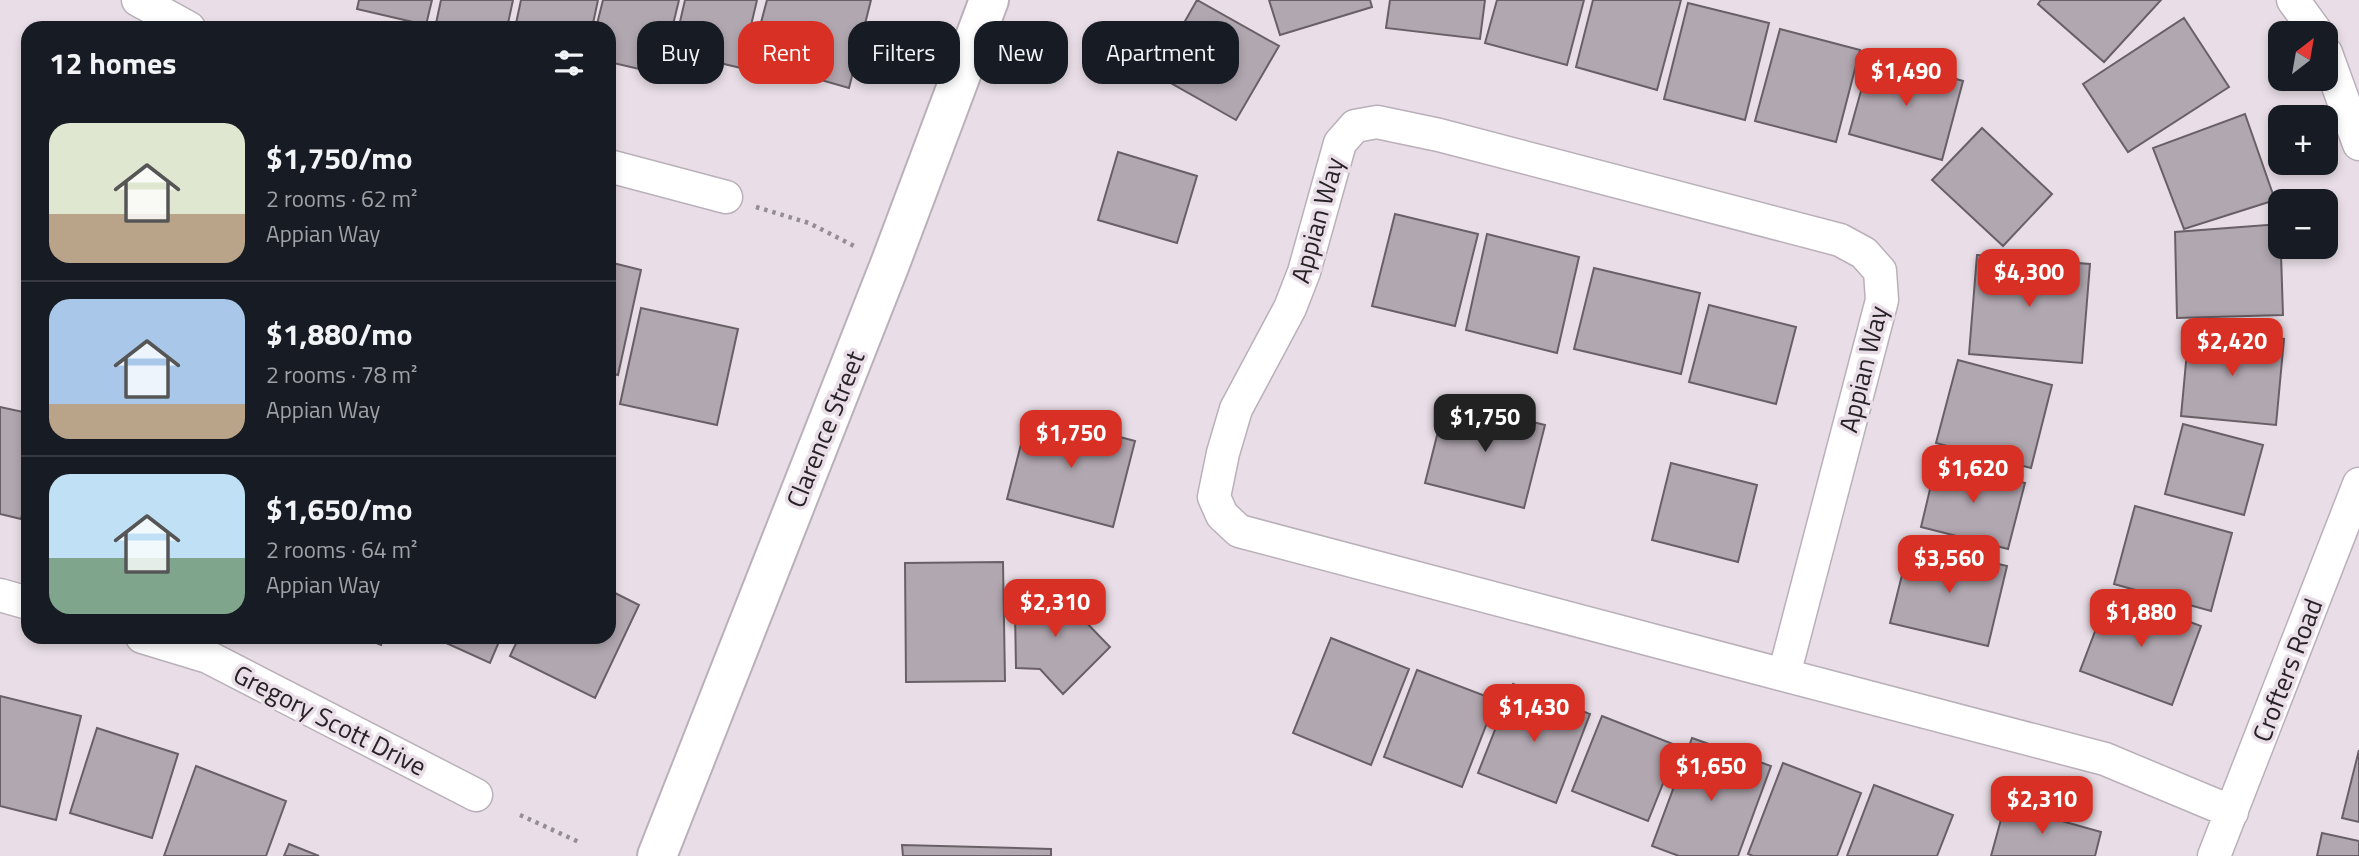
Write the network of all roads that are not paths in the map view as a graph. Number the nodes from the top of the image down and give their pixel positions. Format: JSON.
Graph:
{"nodes":[{"id":1,"x":138,"y":0,"type":"edge"},
{"id":2,"x":989,"y":0,"type":"edge"},
{"id":3,"x":2293,"y":0,"type":"edge"},
{"id":4,"x":176,"y":21,"type":"edge"},
{"id":5,"x":2308,"y":21,"type":"edge"},
{"id":6,"x":2338,"y":86,"type":"edge"},
{"id":7,"x":2359,"y":145,"type":"edge"},
{"id":8,"x":616,"y":168,"type":"edge"},
{"id":9,"x":726,"y":197,"type":"road end"},
{"id":10,"x":2359,"y":484,"type":"edge"},
{"id":11,"x":0,"y":595,"type":"edge"},
{"id":12,"x":21,"y":601,"type":"edge"},
{"id":13,"x":165,"y":644,"type":"edge"},
{"id":14,"x":1784,"y":675,"type":"junction"},
{"id":15,"x":476,"y":795,"type":"dead end"},
{"id":16,"x":2232,"y":812,"type":"junction"},
{"id":17,"x":657,"y":856,"type":"edge"},
{"id":18,"x":2214,"y":856,"type":"edge"}],
"edges":[{"from":1,"to":4,"type":"street"},
{"from":2,"to":17,"type":"street","name":"Clarence Street"},
{"from":3,"to":5,"type":"street"},
{"from":6,"to":7,"type":"street"},
{"from":8,"to":9,"type":"street"},
{"from":10,"to":16,"type":"street","name":"Crofters Road"},
{"from":11,"to":12,"type":"street"},
{"from":13,"to":15,"type":"street","name":"Gregory Scott Drive"},
{"from":14,"to":14,"type":"street","name":"Appian Way"},
{"from":14,"to":16,"type":"street","name":"Appian Way"},
{"from":16,"to":18,"type":"street","name":"Crofters Road"}]}
